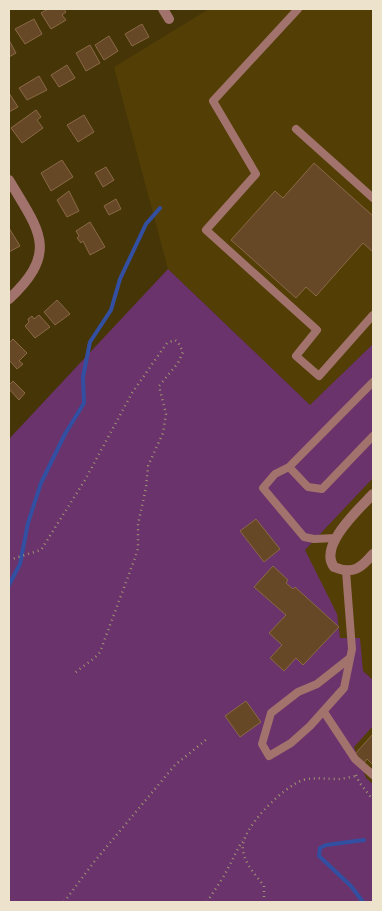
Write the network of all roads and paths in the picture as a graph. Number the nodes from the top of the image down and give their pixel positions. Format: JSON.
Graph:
{"nodes":[{"id":1,"x":163,"y":9,"type":"edge"},
{"id":2,"x":298,"y":9,"type":"edge"},
{"id":3,"x":169,"y":19,"type":"dead end"},
{"id":4,"x":296,"y":129,"type":"dead end"},
{"id":5,"x":9,"y":180,"type":"edge"},
{"id":6,"x":373,"y":198,"type":"edge"},
{"id":7,"x":9,"y":299,"type":"edge"},
{"id":8,"x":373,"y":315,"type":"edge"},
{"id":9,"x":373,"y":382,"type":"edge"},
{"id":10,"x":373,"y":436,"type":"edge"},
{"id":11,"x":289,"y":467,"type":"junction"},
{"id":12,"x":373,"y":494,"type":"edge"},
{"id":13,"x":335,"y":538,"type":"junction"},
{"id":14,"x":373,"y":554,"type":"edge"},
{"id":15,"x":9,"y":560,"type":"edge"},
{"id":16,"x":346,"y":571,"type":"junction"},
{"id":17,"x":350,"y":658,"type":"junction"},
{"id":18,"x":74,"y":674,"type":"dead end"},
{"id":19,"x":324,"y":712,"type":"junction"},
{"id":20,"x":207,"y":738,"type":"dead end"},
{"id":21,"x":355,"y":759,"type":"junction"},
{"id":22,"x":373,"y":775,"type":"edge"},
{"id":23,"x":356,"y":776,"type":"junction"},
{"id":24,"x":373,"y":800,"type":"edge"},
{"id":25,"x":243,"y":840,"type":"junction"},
{"id":26,"x":64,"y":902,"type":"edge"},
{"id":27,"x":207,"y":902,"type":"edge"},
{"id":28,"x":264,"y":902,"type":"edge"}],
"edges":[{"from":1,"to":3,"type":"street"},
{"from":2,"to":8,"type":"lane"},
{"from":4,"to":6,"type":"lane"},
{"from":5,"to":7,"type":"street"},
{"from":9,"to":11,"type":"lane"},
{"from":10,"to":11,"type":"lane"},
{"from":11,"to":13,"type":"lane"},
{"from":12,"to":13,"type":"street"},
{"from":13,"to":16,"type":"street"},
{"from":14,"to":16,"type":"street"},
{"from":15,"to":18,"type":"path"},
{"from":16,"to":17,"type":"lane"},
{"from":17,"to":19,"type":"lane"},
{"from":17,"to":19,"type":"lane"},
{"from":19,"to":21,"type":"lane"},
{"from":20,"to":26,"type":"path"},
{"from":21,"to":22,"type":"lane"},
{"from":21,"to":23,"type":"path"},
{"from":23,"to":24,"type":"path"},
{"from":23,"to":25,"type":"path"},
{"from":25,"to":27,"type":"path"},
{"from":25,"to":28,"type":"path"}]}
